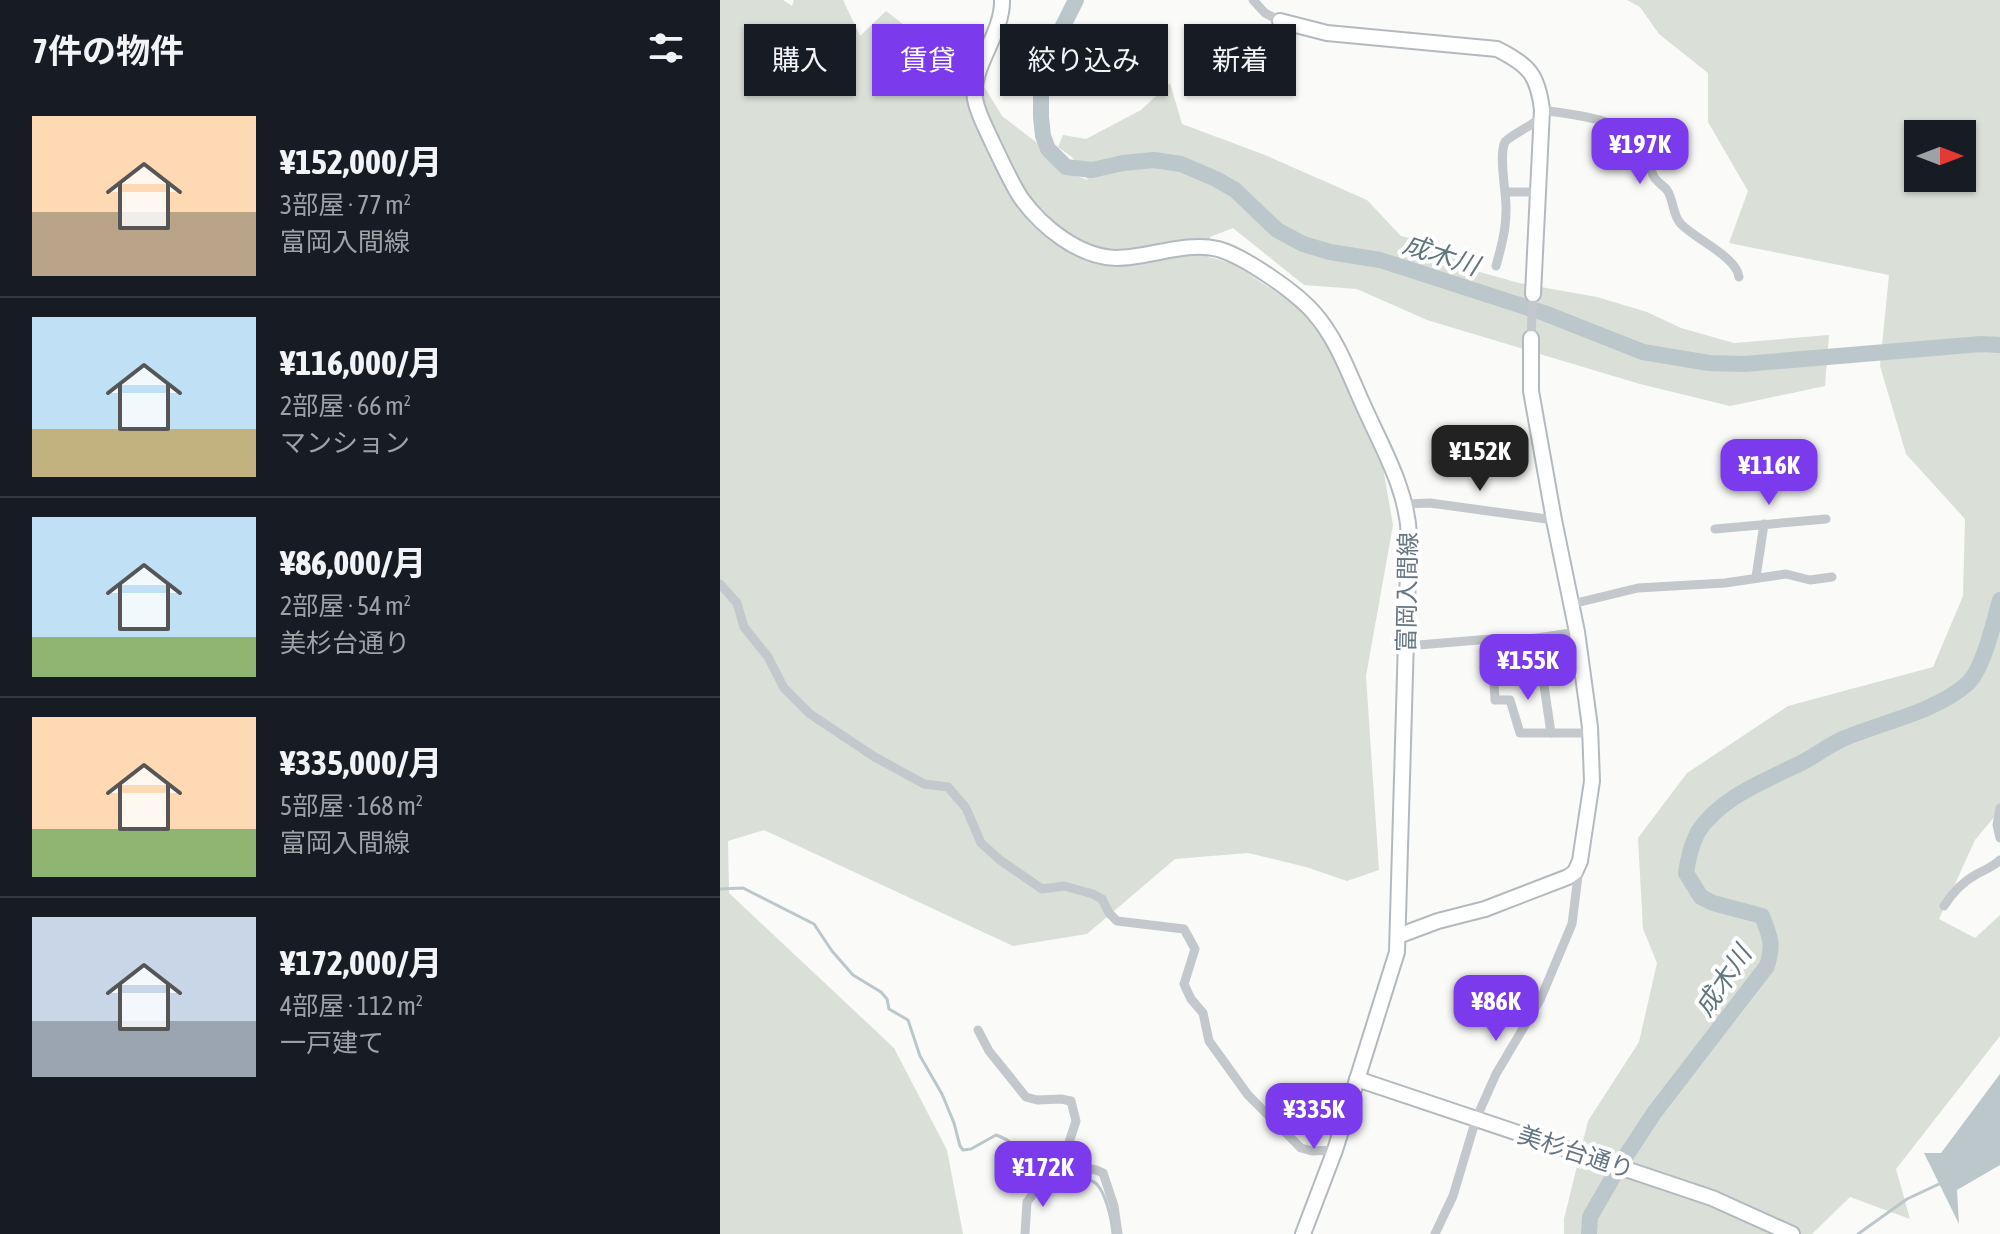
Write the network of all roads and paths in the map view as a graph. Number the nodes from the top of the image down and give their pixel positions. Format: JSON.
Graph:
{"nodes":[{"id":1,"x":1002,"y":0,"type":"edge"},
{"id":2,"x":1253,"y":0,"type":"edge"},
{"id":3,"x":1280,"y":21,"type":"joint"},
{"id":4,"x":1541,"y":114,"type":"junction"},
{"id":5,"x":1506,"y":192,"type":"junction"},
{"id":6,"x":1537,"y":192,"type":"junction"},
{"id":7,"x":1496,"y":266,"type":"dead end"},
{"id":8,"x":1739,"y":277,"type":"dead end"},
{"id":9,"x":1533,"y":294,"type":"joint"},
{"id":10,"x":1531,"y":338,"type":"joint"},
{"id":11,"x":1405,"y":504,"type":"junction"},
{"id":12,"x":1826,"y":519,"type":"dead end"},
{"id":13,"x":1554,"y":520,"type":"junction"},
{"id":14,"x":1764,"y":524,"type":"junction"},
{"id":15,"x":1715,"y":529,"type":"dead end"},
{"id":16,"x":1756,"y":577,"type":"junction"},
{"id":17,"x":1832,"y":577,"type":"dead end"},
{"id":18,"x":720,"y":584,"type":"edge"},
{"id":19,"x":1572,"y":604,"type":"junction"},
{"id":20,"x":1577,"y":632,"type":"junction"},
{"id":21,"x":1537,"y":638,"type":"junction"},
{"id":22,"x":1491,"y":639,"type":"junction"},
{"id":23,"x":1406,"y":646,"type":"junction"},
{"id":24,"x":1551,"y":733,"type":"junction"},
{"id":25,"x":1591,"y":733,"type":"junction"},
{"id":26,"x":2000,"y":808,"type":"edge"},
{"id":27,"x":2000,"y":838,"type":"edge"},
{"id":28,"x":2000,"y":860,"type":"edge"},
{"id":29,"x":1580,"y":861,"type":"junction"},
{"id":30,"x":1944,"y":906,"type":"dead end"},
{"id":31,"x":1398,"y":936,"type":"junction"},
{"id":32,"x":978,"y":1030,"type":"dead end"},
{"id":33,"x":1357,"y":1079,"type":"junction"},
{"id":34,"x":1476,"y":1119,"type":"junction"},
{"id":35,"x":1335,"y":1150,"type":"junction"},
{"id":36,"x":1062,"y":1164,"type":"junction"},
{"id":37,"x":1025,"y":1234,"type":"edge"},
{"id":38,"x":1118,"y":1234,"type":"edge"},
{"id":39,"x":1303,"y":1234,"type":"edge"},
{"id":40,"x":1435,"y":1234,"type":"edge"},
{"id":41,"x":1792,"y":1234,"type":"edge"}],
"edges":[{"from":1,"to":11,"type":"street","name":"富岡入間線"},
{"from":2,"to":3,"type":"street"},
{"from":3,"to":4,"type":"street"},
{"from":4,"to":5,"type":"street"},
{"from":4,"to":6,"type":"street"},
{"from":4,"to":8,"type":"street"},
{"from":5,"to":6,"type":"street"},
{"from":5,"to":7,"type":"street"},
{"from":6,"to":9,"type":"street"},
{"from":9,"to":10,"type":"street"},
{"from":10,"to":13,"type":"street"},
{"from":11,"to":13,"type":"street"},
{"from":11,"to":23,"type":"street","name":"富岡入間線"},
{"from":12,"to":14,"type":"street"},
{"from":13,"to":19,"type":"street"},
{"from":14,"to":15,"type":"street"},
{"from":14,"to":16,"type":"street"},
{"from":16,"to":17,"type":"street"},
{"from":16,"to":19,"type":"street"},
{"from":18,"to":35,"type":"street"},
{"from":19,"to":20,"type":"street"},
{"from":20,"to":21,"type":"street"},
{"from":20,"to":25,"type":"street"},
{"from":21,"to":22,"type":"street"},
{"from":21,"to":24,"type":"street"},
{"from":22,"to":23,"type":"street"},
{"from":22,"to":24,"type":"street"},
{"from":23,"to":31,"type":"street","name":"富岡入間線"},
{"from":24,"to":25,"type":"street"},
{"from":25,"to":29,"type":"street"},
{"from":26,"to":27,"type":"street"},
{"from":28,"to":30,"type":"street"},
{"from":29,"to":31,"type":"street"},
{"from":29,"to":34,"type":"street"},
{"from":31,"to":33,"type":"street","name":"富岡入間線"},
{"from":32,"to":36,"type":"street"},
{"from":33,"to":34,"type":"street","name":"美杉台通り"},
{"from":33,"to":35,"type":"street","name":"富岡入間線"},
{"from":34,"to":40,"type":"street"},
{"from":34,"to":41,"type":"street","name":"美杉台通り"},
{"from":35,"to":39,"type":"street","name":"富岡入間線"},
{"from":36,"to":37,"type":"street"},
{"from":36,"to":38,"type":"street"}]}
